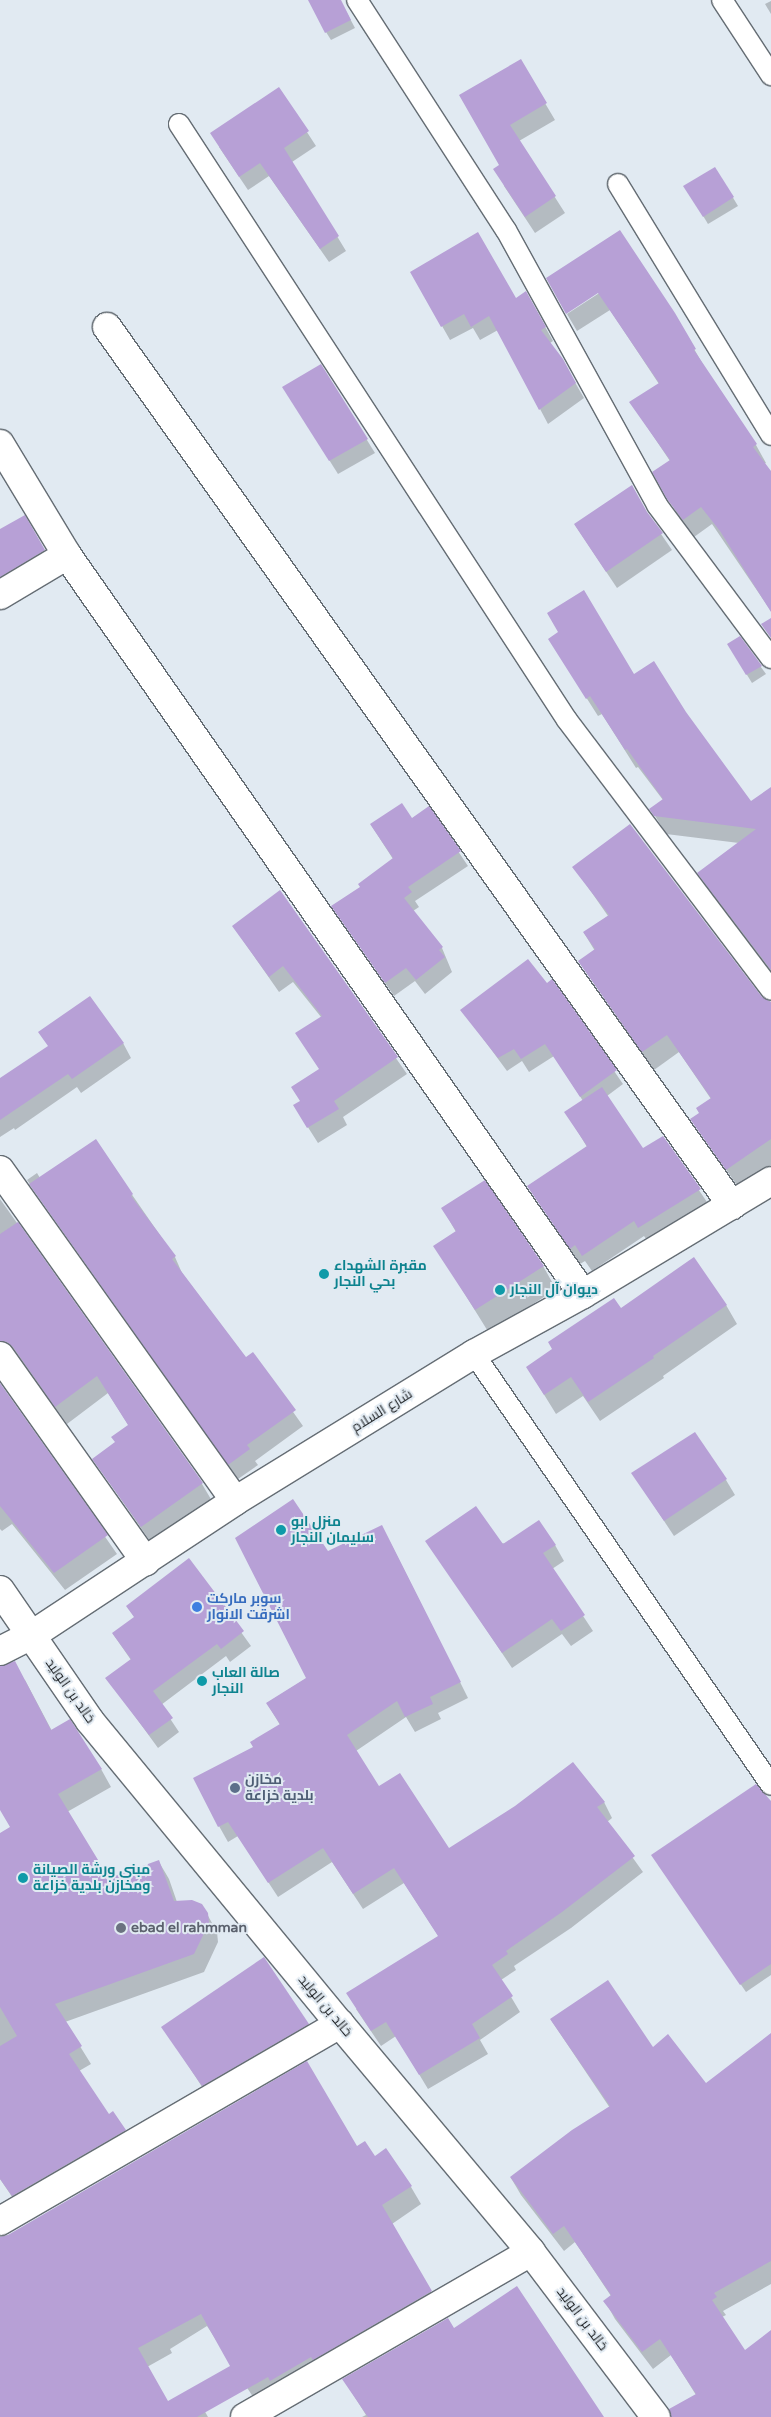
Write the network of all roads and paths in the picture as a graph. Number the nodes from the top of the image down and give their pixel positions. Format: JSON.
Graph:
{"nodes":[{"id":1,"x":356,"y":0,"type":"edge"},
{"id":2,"x":722,"y":0,"type":"edge"},
{"id":3,"x":771,"y":74,"type":"edge"},
{"id":4,"x":179,"y":124,"type":"dead end"},
{"id":5,"x":618,"y":184,"type":"dead end"},
{"id":6,"x":107,"y":327,"type":"dead end"},
{"id":7,"x":771,"y":435,"type":"edge"},
{"id":8,"x":0,"y":444,"type":"edge"},
{"id":9,"x":67,"y":555,"type":"junction"},
{"id":10,"x":0,"y":595,"type":"edge"},
{"id":11,"x":771,"y":658,"type":"edge"},
{"id":12,"x":771,"y":990,"type":"edge"},
{"id":13,"x":0,"y":1170,"type":"edge"},
{"id":14,"x":771,"y":1181,"type":"edge"},
{"id":15,"x":732,"y":1205,"type":"junction"},
{"id":16,"x":583,"y":1294,"type":"junction"},
{"id":17,"x":474,"y":1354,"type":"junction"},
{"id":18,"x":0,"y":1356,"type":"edge"},
{"id":19,"x":235,"y":1501,"type":"junction"},
{"id":20,"x":146,"y":1562,"type":"junction"},
{"id":21,"x":0,"y":1590,"type":"edge"},
{"id":22,"x":32,"y":1635,"type":"junction"},
{"id":23,"x":0,"y":1652,"type":"edge"},
{"id":24,"x":771,"y":1785,"type":"edge"},
{"id":25,"x":340,"y":2024,"type":"junction"},
{"id":26,"x":0,"y":2221,"type":"edge"},
{"id":27,"x":531,"y":2252,"type":"junction"},
{"id":28,"x":245,"y":2417,"type":"edge"},
{"id":29,"x":656,"y":2417,"type":"edge"}],
"edges":[{"from":1,"to":11,"type":"lane"},
{"from":2,"to":3,"type":"lane"},
{"from":4,"to":12,"type":"lane"},
{"from":5,"to":7,"type":"lane"},
{"from":6,"to":15,"type":"street"},
{"from":8,"to":9,"type":"street"},
{"from":9,"to":10,"type":"street"},
{"from":9,"to":16,"type":"street"},
{"from":13,"to":19,"type":"street"},
{"from":14,"to":15,"type":"street","name":"شارع السلام"},
{"from":15,"to":16,"type":"street","name":"شارع السلام"},
{"from":16,"to":17,"type":"street","name":"شارع السلام"},
{"from":17,"to":19,"type":"street","name":"شارع السلام"},
{"from":17,"to":24,"type":"lane"},
{"from":18,"to":20,"type":"street"},
{"from":19,"to":20,"type":"street","name":"شارع السلام"},
{"from":20,"to":22,"type":"street","name":"شارع السلام"},
{"from":21,"to":22,"type":"street","name":"خالد بن الوليد"},
{"from":22,"to":23,"type":"street","name":"شارع السلام"},
{"from":22,"to":25,"type":"street","name":"خالد بن الوليد"},
{"from":25,"to":26,"type":"street"},
{"from":25,"to":27,"type":"street","name":"خالد بن الوليد"},
{"from":27,"to":28,"type":"street"},
{"from":27,"to":29,"type":"street","name":"خالد بن الوليد"}]}
